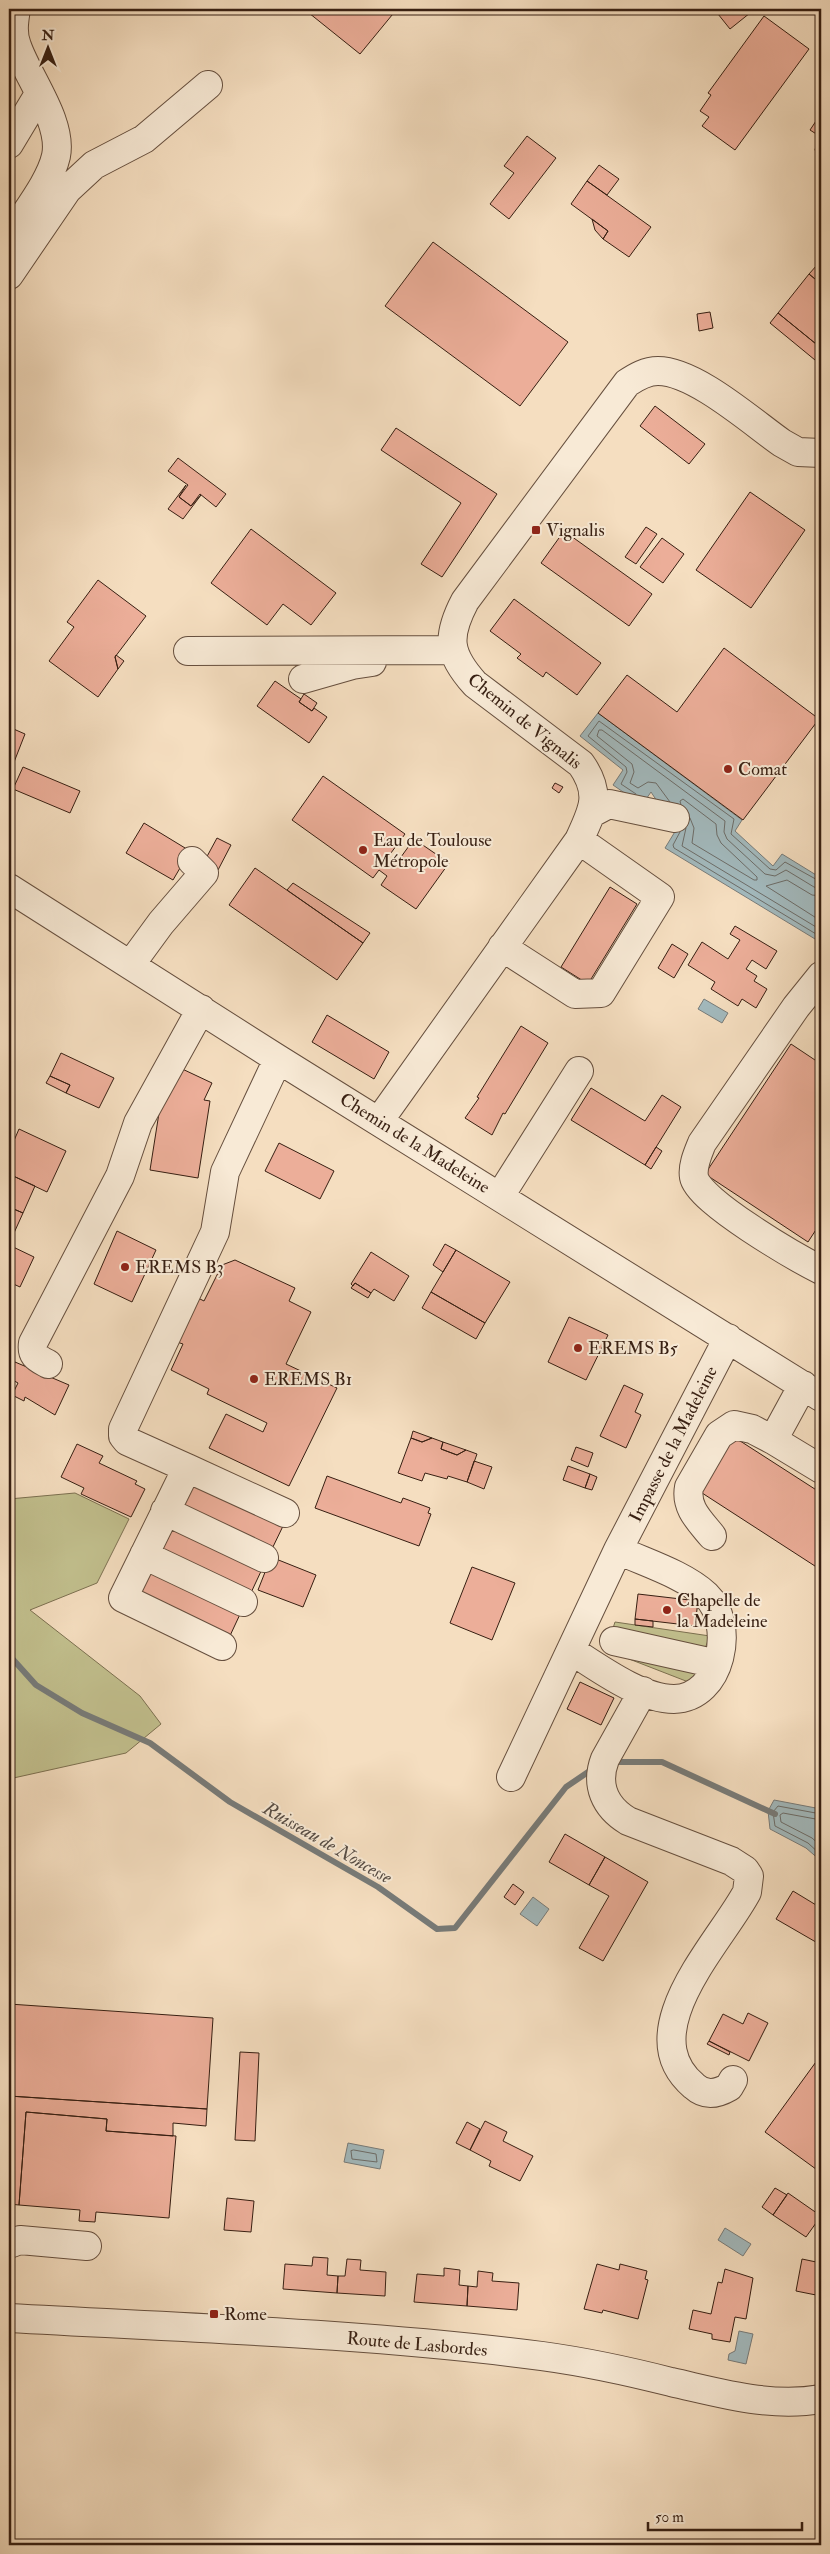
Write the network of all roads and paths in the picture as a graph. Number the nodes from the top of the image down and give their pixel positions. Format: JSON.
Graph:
{"nodes":[{"id":1,"x":16,"y":9,"type":"edge"},
{"id":2,"x":208,"y":85,"type":"dead end"},
{"id":3,"x":39,"y":94,"type":"junction"},
{"id":4,"x":9,"y":144,"type":"edge"},
{"id":5,"x":9,"y":239,"type":"edge"},
{"id":6,"x":9,"y":275,"type":"edge"},
{"id":7,"x":821,"y":453,"type":"edge"},
{"id":8,"x":452,"y":650,"type":"junction"},
{"id":9,"x":188,"y":651,"type":"dead end"},
{"id":10,"x":303,"y":679,"type":"dead end"},
{"id":11,"x":592,"y":813,"type":"junction"},
{"id":12,"x":675,"y":818,"type":"dead end"},
{"id":13,"x":579,"y":840,"type":"junction"},
{"id":14,"x":192,"y":861,"type":"dead end"},
{"id":15,"x":9,"y":888,"type":"edge"},
{"id":16,"x":502,"y":947,"type":"junction"},
{"id":17,"x":131,"y":964,"type":"junction"},
{"id":18,"x":821,"y":976,"type":"edge"},
{"id":19,"x":201,"y":1009,"type":"junction"},
{"id":20,"x":278,"y":1059,"type":"junction"},
{"id":21,"x":579,"y":1071,"type":"dead end"},
{"id":22,"x":379,"y":1121,"type":"junction"},
{"id":23,"x":500,"y":1196,"type":"junction"},
{"id":24,"x":821,"y":1270,"type":"edge"},
{"id":25,"x":728,"y":1338,"type":"junction"},
{"id":26,"x":48,"y":1364,"type":"dead end"},
{"id":27,"x":812,"y":1391,"type":"edge"},
{"id":28,"x":773,"y":1440,"type":"junction"},
{"id":29,"x":187,"y":1468,"type":"junction"},
{"id":30,"x":821,"y":1469,"type":"edge"},
{"id":31,"x":165,"y":1511,"type":"junction"},
{"id":32,"x":285,"y":1513,"type":"dead end"},
{"id":33,"x":712,"y":1536,"type":"dead end"},
{"id":34,"x":618,"y":1550,"type":"junction"},
{"id":35,"x":144,"y":1555,"type":"junction"},
{"id":36,"x":264,"y":1558,"type":"dead end"},
{"id":37,"x":243,"y":1602,"type":"dead end"},
{"id":38,"x":614,"y":1641,"type":"dead end"},
{"id":39,"x":222,"y":1646,"type":"dead end"},
{"id":40,"x":572,"y":1651,"type":"junction"},
{"id":41,"x":717,"y":1664,"type":"junction"},
{"id":42,"x":643,"y":1691,"type":"junction"},
{"id":43,"x":511,"y":1777,"type":"dead end"},
{"id":44,"x":733,"y":2080,"type":"dead end"},
{"id":45,"x":9,"y":2244,"type":"edge"},
{"id":46,"x":87,"y":2246,"type":"dead end"},
{"id":47,"x":9,"y":2318,"type":"edge"},
{"id":48,"x":821,"y":2399,"type":"edge"}],
"edges":[{"from":1,"to":3,"type":"street"},
{"from":2,"to":6,"type":"street"},
{"from":3,"to":4,"type":"street"},
{"from":3,"to":5,"type":"street"},
{"from":7,"to":8,"type":"street"},
{"from":8,"to":9,"type":"street"},
{"from":8,"to":10,"type":"street"},
{"from":8,"to":11,"type":"street","name":"Chemin de Vignalis"},
{"from":11,"to":12,"type":"street"},
{"from":11,"to":13,"type":"street","name":"Chemin de Vignalis"},
{"from":13,"to":16,"type":"street","name":"Chemin de Vignalis"},
{"from":13,"to":16,"type":"street"},
{"from":14,"to":17,"type":"street"},
{"from":15,"to":17,"type":"street","name":"Chemin de la Madeleine"},
{"from":16,"to":22,"type":"street","name":"Chemin de Vignalis"},
{"from":17,"to":19,"type":"street","name":"Chemin de la Madeleine"},
{"from":18,"to":24,"type":"street"},
{"from":19,"to":20,"type":"street","name":"Chemin de la Madeleine"},
{"from":19,"to":26,"type":"street"},
{"from":20,"to":22,"type":"street","name":"Chemin de la Madeleine"},
{"from":20,"to":29,"type":"street"},
{"from":21,"to":23,"type":"street"},
{"from":22,"to":23,"type":"street","name":"Chemin de la Madeleine"},
{"from":23,"to":25,"type":"street","name":"Chemin de la Madeleine"},
{"from":25,"to":27,"type":"street","name":"Chemin de la Madeleine"},
{"from":25,"to":34,"type":"street","name":"Impasse de la Madeleine"},
{"from":27,"to":28,"type":"street"},
{"from":28,"to":30,"type":"street"},
{"from":28,"to":33,"type":"street"},
{"from":29,"to":31,"type":"street"},
{"from":29,"to":32,"type":"street"},
{"from":31,"to":35,"type":"street"},
{"from":31,"to":36,"type":"street"},
{"from":34,"to":40,"type":"street","name":"Impasse de la Madeleine"},
{"from":34,"to":41,"type":"street"},
{"from":35,"to":37,"type":"street"},
{"from":35,"to":39,"type":"street"},
{"from":38,"to":41,"type":"street"},
{"from":40,"to":42,"type":"street"},
{"from":40,"to":43,"type":"street","name":"Impasse de la Madeleine"},
{"from":41,"to":42,"type":"street"},
{"from":42,"to":44,"type":"street"},
{"from":45,"to":46,"type":"street"},
{"from":47,"to":48,"type":"street","name":"Route de Lasbordes"}]}
